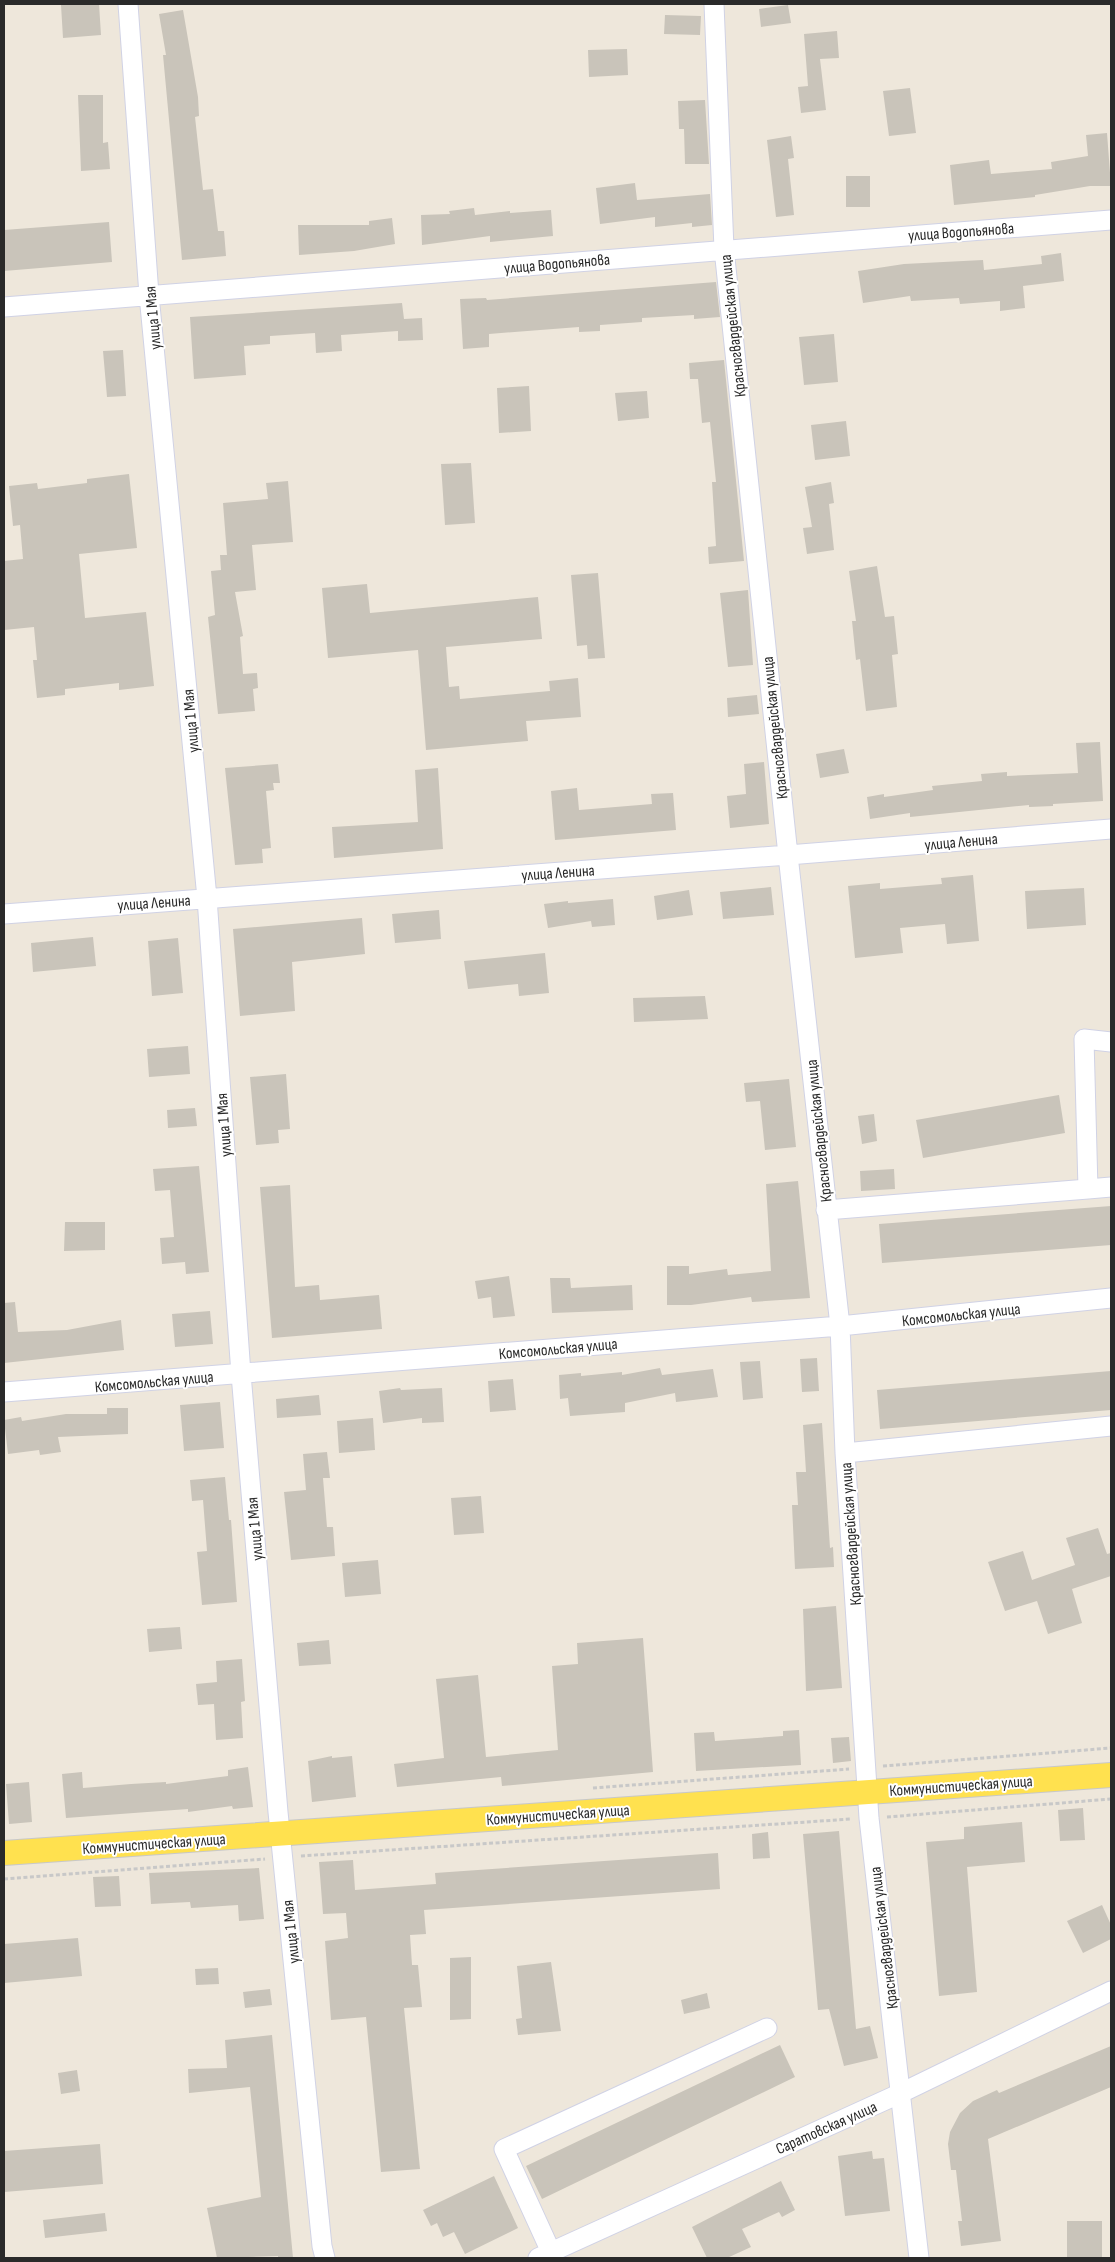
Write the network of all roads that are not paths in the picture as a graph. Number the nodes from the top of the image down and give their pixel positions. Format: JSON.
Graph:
{"nodes":[{"id":1,"x":128,"y":4,"type":"edge"},
{"id":2,"x":714,"y":4,"type":"edge"},
{"id":3,"x":1111,"y":220,"type":"edge"},
{"id":4,"x":724,"y":249,"type":"junction"},
{"id":5,"x":149,"y":295,"type":"junction"},
{"id":6,"x":4,"y":307,"type":"edge"},
{"id":7,"x":1111,"y":829,"type":"edge"},
{"id":8,"x":788,"y":855,"type":"junction"},
{"id":9,"x":207,"y":898,"type":"junction"},
{"id":10,"x":4,"y":914,"type":"edge"},
{"id":11,"x":1111,"y":1042,"type":"edge"},
{"id":12,"x":1111,"y":1187,"type":"edge"},
{"id":13,"x":1088,"y":1189,"type":"junction"},
{"id":14,"x":826,"y":1210,"type":"junction"},
{"id":15,"x":1111,"y":1298,"type":"edge"},
{"id":16,"x":840,"y":1326,"type":"junction"},
{"id":17,"x":241,"y":1374,"type":"junction"},
{"id":18,"x":4,"y":1392,"type":"edge"},
{"id":19,"x":1111,"y":1426,"type":"edge"},
{"id":20,"x":845,"y":1452,"type":"junction"},
{"id":21,"x":1111,"y":1774,"type":"edge"},
{"id":22,"x":867,"y":1791,"type":"junction"},
{"id":23,"x":281,"y":1846,"type":"junction"},
{"id":24,"x":4,"y":1854,"type":"edge"},
{"id":25,"x":1111,"y":1991,"type":"edge"},
{"id":26,"x":767,"y":2028,"type":"dead end"},
{"id":27,"x":901,"y":2093,"type":"junction"},
{"id":28,"x":321,"y":2254,"type":"edge"},
{"id":29,"x":544,"y":2255,"type":"edge"},
{"id":30,"x":919,"y":2258,"type":"edge"}],
"edges":[{"from":1,"to":5,"type":"street","name":"улица 1 Мая"},
{"from":2,"to":4,"type":"street","name":"Красногвардейская улица"},
{"from":3,"to":4,"type":"street","name":"улица Водопьянова"},
{"from":4,"to":5,"type":"street","name":"улица Водопьянова"},
{"from":4,"to":8,"type":"street","name":"Красногвардейская улица"},
{"from":5,"to":6,"type":"street","name":"улица Водопьянова"},
{"from":5,"to":9,"type":"street","name":"улица 1 Мая"},
{"from":7,"to":8,"type":"street","name":"улица Ленина"},
{"from":8,"to":9,"type":"street","name":"улица Ленина"},
{"from":8,"to":14,"type":"street","name":"Красногвардейская улица"},
{"from":9,"to":10,"type":"street","name":"улица Ленина"},
{"from":9,"to":17,"type":"street","name":"улица 1 Мая"},
{"from":11,"to":13,"type":"street"},
{"from":12,"to":13,"type":"street"},
{"from":13,"to":14,"type":"street"},
{"from":14,"to":16,"type":"street","name":"Красногвардейская улица"},
{"from":15,"to":16,"type":"street","name":"Комсомольская улица"},
{"from":16,"to":17,"type":"street","name":"Комсомольская улица"},
{"from":16,"to":20,"type":"street","name":"Красногвардейская улица"},
{"from":17,"to":18,"type":"street","name":"Комсомольская улица"},
{"from":17,"to":23,"type":"street","name":"улица 1 Мая"},
{"from":19,"to":20,"type":"street"},
{"from":20,"to":22,"type":"street","name":"Красногвардейская улица"},
{"from":21,"to":22,"type":"main road","name":"Коммунистическая улица"},
{"from":22,"to":23,"type":"main road","name":"Коммунистическая улица"},
{"from":22,"to":27,"type":"street","name":"Красногвардейская улица"},
{"from":23,"to":24,"type":"main road","name":"Коммунистическая улица"},
{"from":23,"to":28,"type":"street","name":"улица 1 Мая"},
{"from":25,"to":27,"type":"street","name":"Саратовская улица"},
{"from":26,"to":29,"type":"street"},
{"from":27,"to":29,"type":"street","name":"Саратовская улица"},
{"from":27,"to":30,"type":"street","name":"Красногвардейская улица"}]}
